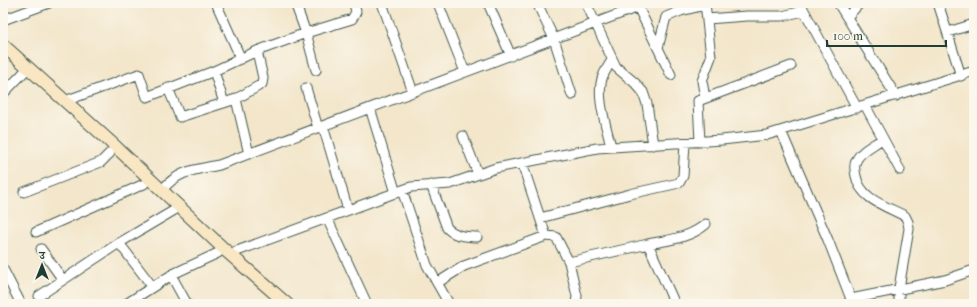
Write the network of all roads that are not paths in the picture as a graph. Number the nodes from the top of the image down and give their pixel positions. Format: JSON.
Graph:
{"nodes":[{"id":1,"x":49,"y":3,"type":"edge"},
{"id":2,"x":216,"y":3,"type":"edge"},
{"id":3,"x":295,"y":3,"type":"edge"},
{"id":4,"x":354,"y":3,"type":"edge"},
{"id":5,"x":382,"y":3,"type":"edge"},
{"id":6,"x":438,"y":3,"type":"edge"},
{"id":7,"x":488,"y":3,"type":"edge"},
{"id":8,"x":537,"y":3,"type":"edge"},
{"id":9,"x":586,"y":3,"type":"edge"},
{"id":10,"x":838,"y":3,"type":"edge"},
{"id":11,"x":860,"y":3,"type":"edge"},
{"id":12,"x":938,"y":3,"type":"edge"},
{"id":13,"x":705,"y":4,"type":"edge"},
{"id":14,"x":637,"y":5,"type":"edge"},
{"id":15,"x":802,"y":7,"type":"edge"},
{"id":16,"x":847,"y":17,"type":"junction"},
{"id":17,"x":707,"y":19,"type":"junction"},
{"id":18,"x":3,"y":20,"type":"edge"},
{"id":19,"x":594,"y":23,"type":"junction"},
{"id":20,"x":974,"y":24,"type":"edge"},
{"id":21,"x":948,"y":32,"type":"junction"},
{"id":22,"x":306,"y":33,"type":"junction"},
{"id":23,"x":554,"y":39,"type":"junction"},
{"id":24,"x":3,"y":45,"type":"edge"},
{"id":25,"x":658,"y":48,"type":"junction"},
{"id":26,"x":257,"y":52,"type":"junction"},
{"id":27,"x":3,"y":55,"type":"edge"},
{"id":28,"x":511,"y":56,"type":"junction"},
{"id":29,"x":241,"y":59,"type":"junction"},
{"id":30,"x":612,"y":60,"type":"junction"},
{"id":31,"x":791,"y":66,"type":"dead end"},
{"id":32,"x":25,"y":70,"type":"junction"},
{"id":33,"x":316,"y":70,"type":"dead end"},
{"id":34,"x":214,"y":71,"type":"junction"},
{"id":35,"x":465,"y":72,"type":"junction"},
{"id":36,"x":973,"y":73,"type":"edge"},
{"id":37,"x":672,"y":75,"type":"dead end"},
{"id":38,"x":961,"y":76,"type":"junction"},
{"id":39,"x":168,"y":88,"type":"junction"},
{"id":40,"x":306,"y":88,"type":"dead end"},
{"id":41,"x":414,"y":92,"type":"junction"},
{"id":42,"x":3,"y":94,"type":"edge"},
{"id":43,"x":572,"y":95,"type":"dead end"},
{"id":44,"x":896,"y":96,"type":"junction"},
{"id":45,"x":705,"y":98,"type":"junction"},
{"id":46,"x":236,"y":99,"type":"junction"},
{"id":47,"x":65,"y":101,"type":"junction"},
{"id":48,"x":224,"y":103,"type":"junction"},
{"id":49,"x":861,"y":106,"type":"junction"},
{"id":50,"x":370,"y":108,"type":"junction"},
{"id":51,"x":320,"y":127,"type":"junction"},
{"id":52,"x":781,"y":130,"type":"junction"},
{"id":53,"x":463,"y":136,"type":"dead end"},
{"id":54,"x":882,"y":139,"type":"junction"},
{"id":55,"x":685,"y":142,"type":"junction"},
{"id":56,"x":700,"y":142,"type":"junction"},
{"id":57,"x":653,"y":144,"type":"junction"},
{"id":58,"x":611,"y":147,"type":"junction"},
{"id":59,"x":110,"y":153,"type":"junction"},
{"id":60,"x":249,"y":154,"type":"junction"},
{"id":61,"x":522,"y":163,"type":"junction"},
{"id":62,"x":900,"y":170,"type":"dead end"},
{"id":63,"x":478,"y":174,"type":"junction"},
{"id":64,"x":144,"y":184,"type":"junction"},
{"id":65,"x":432,"y":185,"type":"junction"},
{"id":66,"x":162,"y":190,"type":"junction"},
{"id":67,"x":24,"y":192,"type":"dead end"},
{"id":68,"x":399,"y":192,"type":"junction"},
{"id":69,"x":348,"y":210,"type":"junction"},
{"id":70,"x":173,"y":211,"type":"junction"},
{"id":71,"x":327,"y":218,"type":"junction"},
{"id":72,"x":540,"y":218,"type":"junction"},
{"id":73,"x":706,"y":224,"type":"dead end"},
{"id":74,"x":36,"y":232,"type":"dead end"},
{"id":75,"x":546,"y":236,"type":"junction"},
{"id":76,"x":476,"y":237,"type":"dead end"},
{"id":77,"x":119,"y":243,"type":"junction"},
{"id":78,"x":648,"y":244,"type":"junction"},
{"id":79,"x":41,"y":249,"type":"dead end"},
{"id":80,"x":224,"y":254,"type":"junction"},
{"id":81,"x":569,"y":262,"type":"junction"},
{"id":82,"x":3,"y":269,"type":"edge"},
{"id":83,"x":974,"y":270,"type":"edge"},
{"id":84,"x":171,"y":275,"type":"junction"},
{"id":85,"x":63,"y":280,"type":"junction"},
{"id":86,"x":437,"y":283,"type":"junction"},
{"id":87,"x":152,"y":286,"type":"junction"},
{"id":88,"x":899,"y":288,"type":"junction"},
{"id":89,"x":39,"y":296,"type":"dead end"},
{"id":90,"x":850,"y":302,"type":"edge"},
{"id":91,"x":21,"y":304,"type":"edge"},
{"id":92,"x":126,"y":304,"type":"edge"},
{"id":93,"x":187,"y":304,"type":"edge"},
{"id":94,"x":274,"y":304,"type":"edge"},
{"id":95,"x":287,"y":304,"type":"edge"},
{"id":96,"x":367,"y":304,"type":"edge"},
{"id":97,"x":449,"y":304,"type":"edge"},
{"id":98,"x":576,"y":304,"type":"edge"},
{"id":99,"x":675,"y":304,"type":"edge"},
{"id":100,"x":899,"y":304,"type":"edge"}],
"edges":[{"from":1,"to":18,"type":"street"},
{"from":2,"to":29,"type":"street"},
{"from":3,"to":22,"type":"street"},
{"from":4,"to":22,"type":"street"},
{"from":5,"to":41,"type":"street"},
{"from":6,"to":35,"type":"street"},
{"from":7,"to":28,"type":"street"},
{"from":8,"to":23,"type":"street"},
{"from":9,"to":19,"type":"street"},
{"from":10,"to":16,"type":"street"},
{"from":11,"to":16,"type":"street"},
{"from":12,"to":21,"type":"street"},
{"from":13,"to":17,"type":"street"},
{"from":13,"to":25,"type":"street"},
{"from":14,"to":19,"type":"street"},
{"from":14,"to":25,"type":"street"},
{"from":15,"to":17,"type":"street"},
{"from":15,"to":49,"type":"street"},
{"from":16,"to":44,"type":"street"},
{"from":17,"to":45,"type":"street"},
{"from":19,"to":23,"type":"street"},
{"from":19,"to":30,"type":"street"},
{"from":20,"to":21,"type":"street"},
{"from":21,"to":38,"type":"street"},
{"from":22,"to":26,"type":"street"},
{"from":22,"to":33,"type":"street"},
{"from":23,"to":28,"type":"street"},
{"from":23,"to":43,"type":"street"},
{"from":24,"to":32,"type":"main road"},
{"from":25,"to":37,"type":"street"},
{"from":26,"to":29,"type":"street"},
{"from":26,"to":46,"type":"street"},
{"from":27,"to":32,"type":"main road"},
{"from":28,"to":35,"type":"street"},
{"from":29,"to":34,"type":"street"},
{"from":30,"to":57,"type":"street"},
{"from":30,"to":58,"type":"street"},
{"from":31,"to":45,"type":"street"},
{"from":32,"to":42,"type":"street"},
{"from":32,"to":47,"type":"main road"},
{"from":32,"to":59,"type":"main road"},
{"from":34,"to":39,"type":"street"},
{"from":34,"to":48,"type":"street"},
{"from":35,"to":41,"type":"street"},
{"from":36,"to":38,"type":"street"},
{"from":38,"to":44,"type":"street"},
{"from":39,"to":47,"type":"street"},
{"from":39,"to":48,"type":"street"},
{"from":40,"to":51,"type":"street"},
{"from":41,"to":50,"type":"street"},
{"from":44,"to":49,"type":"street"},
{"from":45,"to":56,"type":"street"},
{"from":46,"to":48,"type":"street"},
{"from":46,"to":60,"type":"street"},
{"from":47,"to":66,"type":"main road"},
{"from":49,"to":52,"type":"street"},
{"from":49,"to":54,"type":"street"},
{"from":50,"to":51,"type":"street"},
{"from":50,"to":68,"type":"street"},
{"from":51,"to":60,"type":"street"},
{"from":51,"to":69,"type":"street"},
{"from":52,"to":56,"type":"street"},
{"from":52,"to":90,"type":"street"},
{"from":53,"to":63,"type":"street"},
{"from":54,"to":62,"type":"street"},
{"from":54,"to":88,"type":"street"},
{"from":55,"to":56,"type":"street"},
{"from":55,"to":57,"type":"street"},
{"from":55,"to":72,"type":"street"},
{"from":57,"to":58,"type":"street"},
{"from":58,"to":61,"type":"street"},
{"from":59,"to":64,"type":"main road"},
{"from":59,"to":67,"type":"street"},
{"from":60,"to":66,"type":"street"},
{"from":61,"to":63,"type":"street"},
{"from":61,"to":72,"type":"street"},
{"from":63,"to":65,"type":"street"},
{"from":64,"to":70,"type":"main road"},
{"from":64,"to":74,"type":"street"},
{"from":65,"to":68,"type":"street"},
{"from":65,"to":76,"type":"street"},
{"from":66,"to":80,"type":"main road"},
{"from":68,"to":69,"type":"street"},
{"from":68,"to":86,"type":"street"},
{"from":69,"to":71,"type":"street"},
{"from":70,"to":77,"type":"street"},
{"from":70,"to":80,"type":"main road"},
{"from":71,"to":80,"type":"street"},
{"from":71,"to":96,"type":"street"},
{"from":72,"to":75,"type":"street"},
{"from":73,"to":78,"type":"street"},
{"from":75,"to":81,"type":"street"},
{"from":75,"to":86,"type":"street"},
{"from":77,"to":85,"type":"street"},
{"from":77,"to":87,"type":"street"},
{"from":78,"to":81,"type":"street"},
{"from":78,"to":99,"type":"street"},
{"from":79,"to":85,"type":"street"},
{"from":80,"to":84,"type":"street"},
{"from":80,"to":94,"type":"main road"},
{"from":80,"to":95,"type":"main road"},
{"from":81,"to":98,"type":"street"},
{"from":82,"to":91,"type":"street"},
{"from":83,"to":88,"type":"street"},
{"from":84,"to":87,"type":"street"},
{"from":84,"to":93,"type":"street"},
{"from":85,"to":89,"type":"street"},
{"from":86,"to":97,"type":"street"},
{"from":87,"to":92,"type":"street"},
{"from":88,"to":90,"type":"street"},
{"from":88,"to":100,"type":"street"}]}
